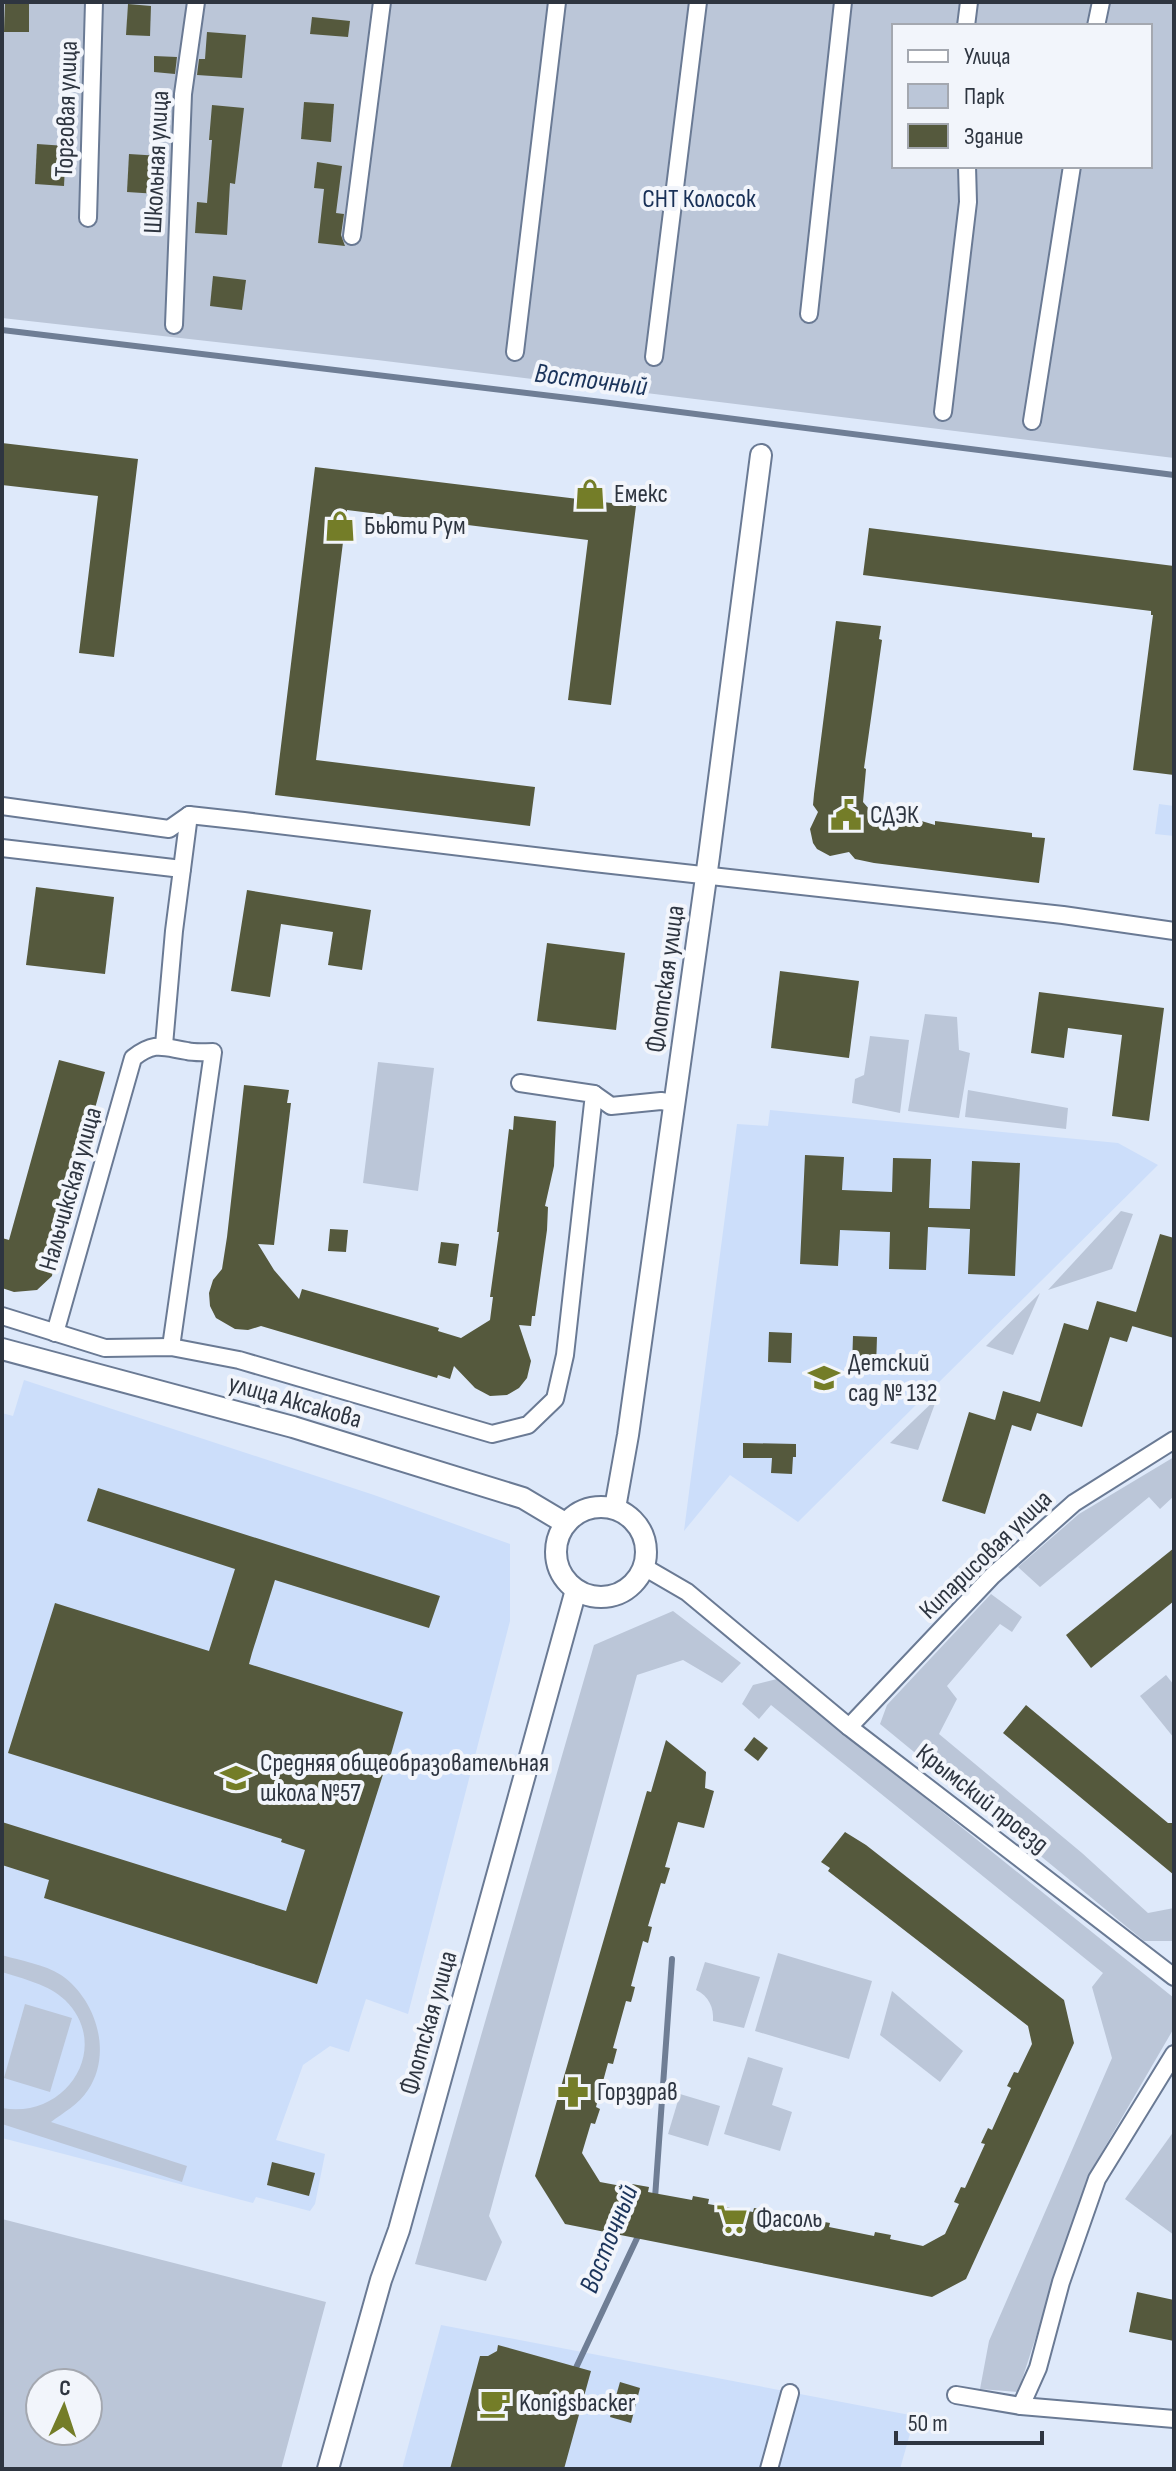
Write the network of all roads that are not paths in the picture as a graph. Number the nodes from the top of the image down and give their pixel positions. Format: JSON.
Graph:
{"nodes":[{"id":1,"x":94,"y":2,"type":"edge"},
{"id":2,"x":196,"y":2,"type":"edge"},
{"id":3,"x":382,"y":2,"type":"edge"},
{"id":4,"x":557,"y":2,"type":"edge"},
{"id":5,"x":698,"y":2,"type":"edge"},
{"id":6,"x":843,"y":2,"type":"edge"},
{"id":7,"x":969,"y":2,"type":"edge"},
{"id":8,"x":1101,"y":2,"type":"edge"},
{"id":9,"x":966,"y":24,"type":"edge"},
{"id":10,"x":1096,"y":24,"type":"edge"},
{"id":11,"x":967,"y":168,"type":"edge"},
{"id":12,"x":1072,"y":168,"type":"edge"},
{"id":13,"x":88,"y":218,"type":"dead end"},
{"id":14,"x":352,"y":236,"type":"dead end"},
{"id":15,"x":809,"y":314,"type":"dead end"},
{"id":16,"x":174,"y":325,"type":"dead end"},
{"id":17,"x":515,"y":352,"type":"dead end"},
{"id":18,"x":654,"y":357,"type":"dead end"},
{"id":19,"x":943,"y":412,"type":"dead end"},
{"id":20,"x":1032,"y":421,"type":"dead end"},
{"id":21,"x":761,"y":455,"type":"dead end"},
{"id":22,"x":2,"y":806,"type":"edge"},
{"id":23,"x":189,"y":815,"type":"junction"},
{"id":24,"x":2,"y":848,"type":"edge"},
{"id":25,"x":182,"y":869,"type":"junction"},
{"id":26,"x":706,"y":875,"type":"junction"},
{"id":27,"x":1174,"y":931,"type":"edge"},
{"id":28,"x":164,"y":1045,"type":"junction"},
{"id":29,"x":520,"y":1083,"type":"dead end"},
{"id":30,"x":594,"y":1094,"type":"junction"},
{"id":31,"x":674,"y":1103,"type":"junction"},
{"id":32,"x":2,"y":1316,"type":"edge"},
{"id":33,"x":55,"y":1333,"type":"junction"},
{"id":34,"x":171,"y":1347,"type":"junction"},
{"id":35,"x":2,"y":1349,"type":"edge"},
{"id":36,"x":1174,"y":1440,"type":"edge"},
{"id":37,"x":615,"y":1508,"type":"junction"},
{"id":38,"x":565,"y":1523,"type":"junction"},
{"id":39,"x":644,"y":1567,"type":"junction"},
{"id":40,"x":576,"y":1590,"type":"junction"},
{"id":41,"x":849,"y":1727,"type":"junction"},
{"id":42,"x":1174,"y":1977,"type":"edge"},
{"id":43,"x":1174,"y":2054,"type":"edge"},
{"id":44,"x":790,"y":2393,"type":"dead end"},
{"id":45,"x":956,"y":2395,"type":"dead end"},
{"id":46,"x":1021,"y":2406,"type":"junction"},
{"id":47,"x":1174,"y":2419,"type":"edge"},
{"id":48,"x":328,"y":2469,"type":"edge"},
{"id":49,"x":769,"y":2469,"type":"edge"}],
"edges":[{"from":1,"to":13,"type":"street","name":"Торговая улица"},
{"from":2,"to":16,"type":"street","name":"Школьная улица"},
{"from":3,"to":14,"type":"street"},
{"from":4,"to":17,"type":"street"},
{"from":5,"to":18,"type":"street"},
{"from":6,"to":15,"type":"street"},
{"from":7,"to":9,"type":"street"},
{"from":8,"to":10,"type":"street"},
{"from":11,"to":19,"type":"street"},
{"from":12,"to":20,"type":"street"},
{"from":21,"to":26,"type":"street","name":"Флотская улица"},
{"from":22,"to":23,"type":"street"},
{"from":23,"to":25,"type":"street"},
{"from":23,"to":26,"type":"street"},
{"from":24,"to":25,"type":"street"},
{"from":25,"to":28,"type":"street"},
{"from":26,"to":27,"type":"street"},
{"from":26,"to":31,"type":"street","name":"Флотская улица"},
{"from":28,"to":33,"type":"street","name":"Нальчикская улица"},
{"from":28,"to":34,"type":"street"},
{"from":29,"to":30,"type":"street"},
{"from":30,"to":31,"type":"street"},
{"from":30,"to":34,"type":"street"},
{"from":31,"to":37,"type":"street","name":"Флотская улица"},
{"from":32,"to":33,"type":"street"},
{"from":33,"to":34,"type":"street"},
{"from":35,"to":38,"type":"street","name":"улица Аксакова"},
{"from":36,"to":41,"type":"street","name":"Кипарисовая улица"},
{"from":37,"to":38,"type":"street"},
{"from":37,"to":39,"type":"street"},
{"from":38,"to":40,"type":"street"},
{"from":39,"to":40,"type":"street"},
{"from":39,"to":41,"type":"street","name":"Крымский проезд"},
{"from":40,"to":48,"type":"street","name":"Флотская улица"},
{"from":41,"to":42,"type":"street","name":"Крымский проезд"},
{"from":43,"to":46,"type":"street"},
{"from":44,"to":49,"type":"street"},
{"from":45,"to":46,"type":"street"},
{"from":46,"to":47,"type":"street"}]}
